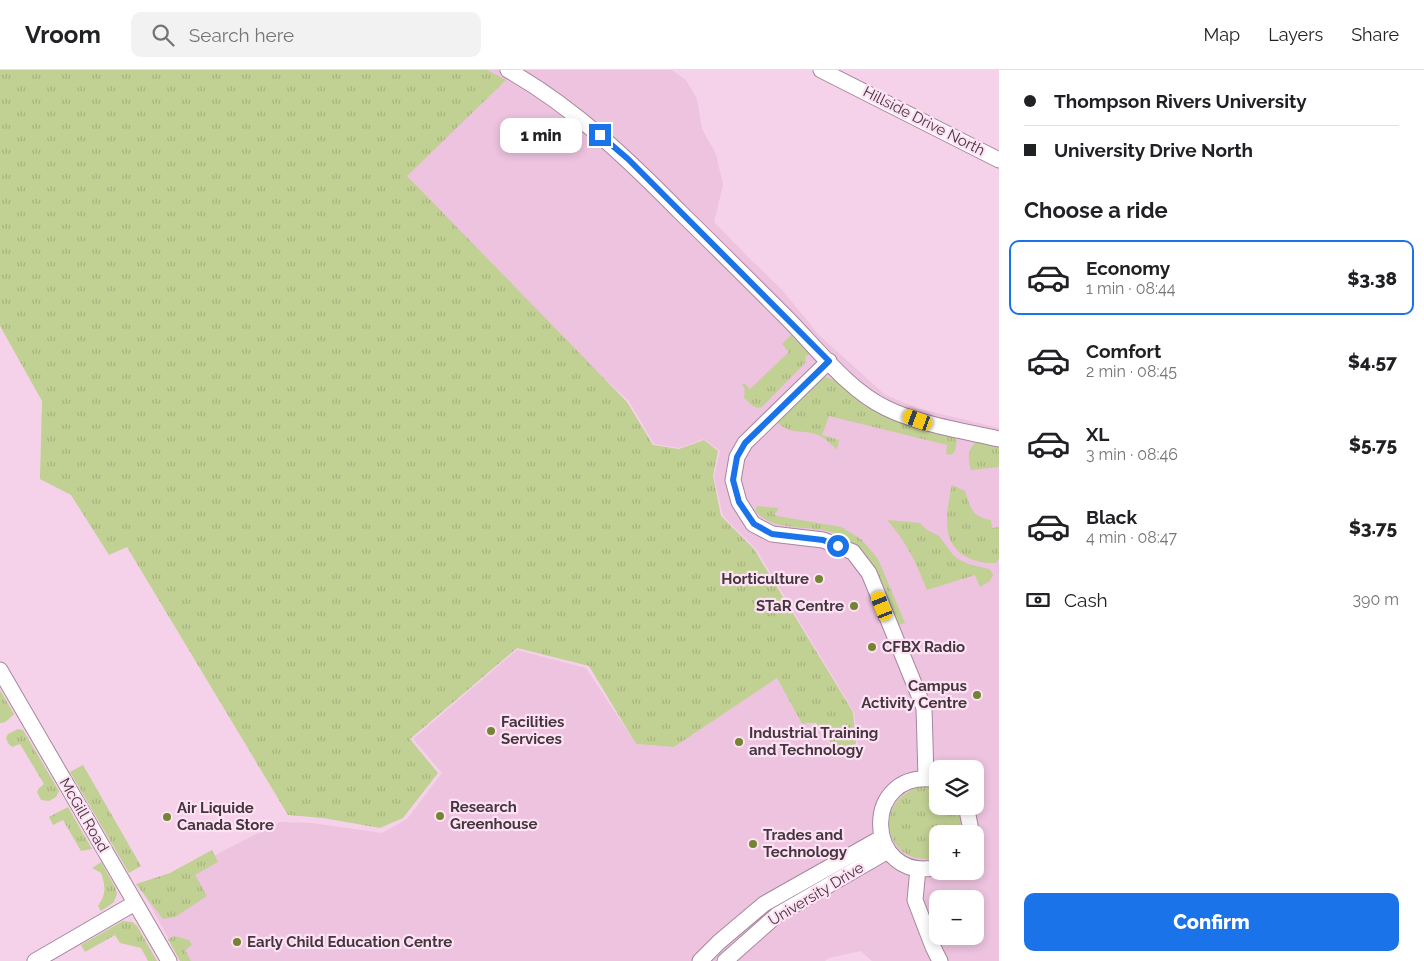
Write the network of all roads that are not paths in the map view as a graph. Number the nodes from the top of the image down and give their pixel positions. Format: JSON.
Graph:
{"nodes":[{"id":1,"x":508,"y":70,"type":"edge"},
{"id":2,"x":821,"y":70,"type":"edge"},
{"id":3,"x":999,"y":160,"type":"edge"},
{"id":4,"x":829,"y":361,"type":"junction"},
{"id":5,"x":999,"y":439,"type":"edge"},
{"id":6,"x":0,"y":670,"type":"edge"},
{"id":7,"x":930,"y":760,"type":"edge"},
{"id":8,"x":929,"y":779,"type":"edge"},
{"id":9,"x":885,"y":844,"type":"junction"},
{"id":10,"x":918,"y":868,"type":"junction"},
{"id":11,"x":929,"y":869,"type":"edge"},
{"id":12,"x":135,"y":903,"type":"junction"},
{"id":13,"x":35,"y":961,"type":"edge"},
{"id":14,"x":169,"y":961,"type":"edge"},
{"id":15,"x":700,"y":961,"type":"edge"},
{"id":16,"x":725,"y":961,"type":"edge"},
{"id":17,"x":940,"y":961,"type":"edge"}],
"edges":[{"from":1,"to":4,"type":"street"},
{"from":2,"to":3,"type":"street","name":"Hillside Drive North"},
{"from":4,"to":5,"type":"street"},
{"from":4,"to":7,"type":"street"},
{"from":6,"to":12,"type":"street","name":"McGill Road"},
{"from":8,"to":9,"type":"street"},
{"from":9,"to":10,"type":"street"},
{"from":9,"to":15,"type":"street","name":"University Drive"},
{"from":9,"to":16,"type":"street","name":"University Drive"},
{"from":10,"to":11,"type":"street"},
{"from":10,"to":17,"type":"street"},
{"from":12,"to":13,"type":"street"},
{"from":12,"to":14,"type":"street","name":"McGill Road"}]}
